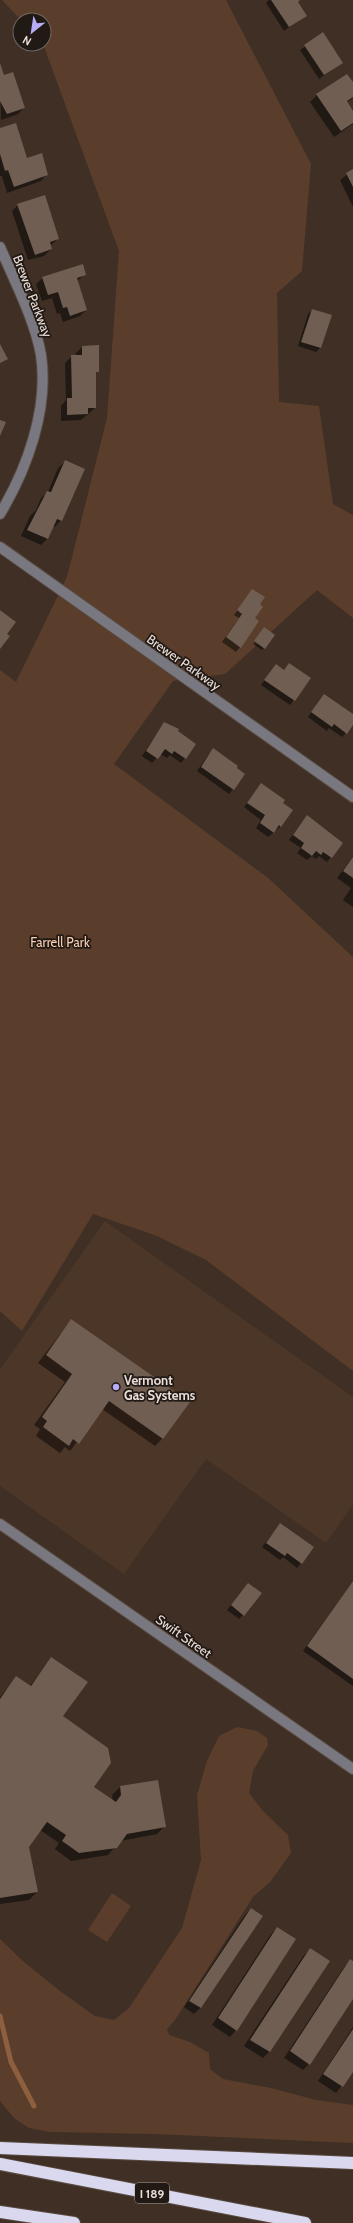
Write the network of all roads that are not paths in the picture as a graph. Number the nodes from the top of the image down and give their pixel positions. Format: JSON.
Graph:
{"nodes":[{"id":1,"x":0,"y":247,"type":"edge"},
{"id":2,"x":0,"y":514,"type":"edge"},
{"id":3,"x":0,"y":547,"type":"edge"},
{"id":4,"x":353,"y":797,"type":"edge"},
{"id":5,"x":0,"y":1524,"type":"edge"},
{"id":6,"x":353,"y":1769,"type":"edge"},
{"id":7,"x":0,"y":2148,"type":"edge"},
{"id":8,"x":353,"y":2163,"type":"edge"},
{"id":9,"x":0,"y":2164,"type":"edge"},
{"id":10,"x":0,"y":2212,"type":"edge"},
{"id":11,"x":74,"y":2223,"type":"edge"},
{"id":12,"x":304,"y":2223,"type":"edge"}],
"edges":[{"from":1,"to":2,"type":"street","name":"Brewer Parkway"},
{"from":3,"to":4,"type":"street","name":"Brewer Parkway"},
{"from":5,"to":6,"type":"street","name":"Swift Street"},
{"from":7,"to":8,"type":"highway"},
{"from":9,"to":12,"type":"highway","number":"I 189"},
{"from":10,"to":11,"type":"highway"}]}
